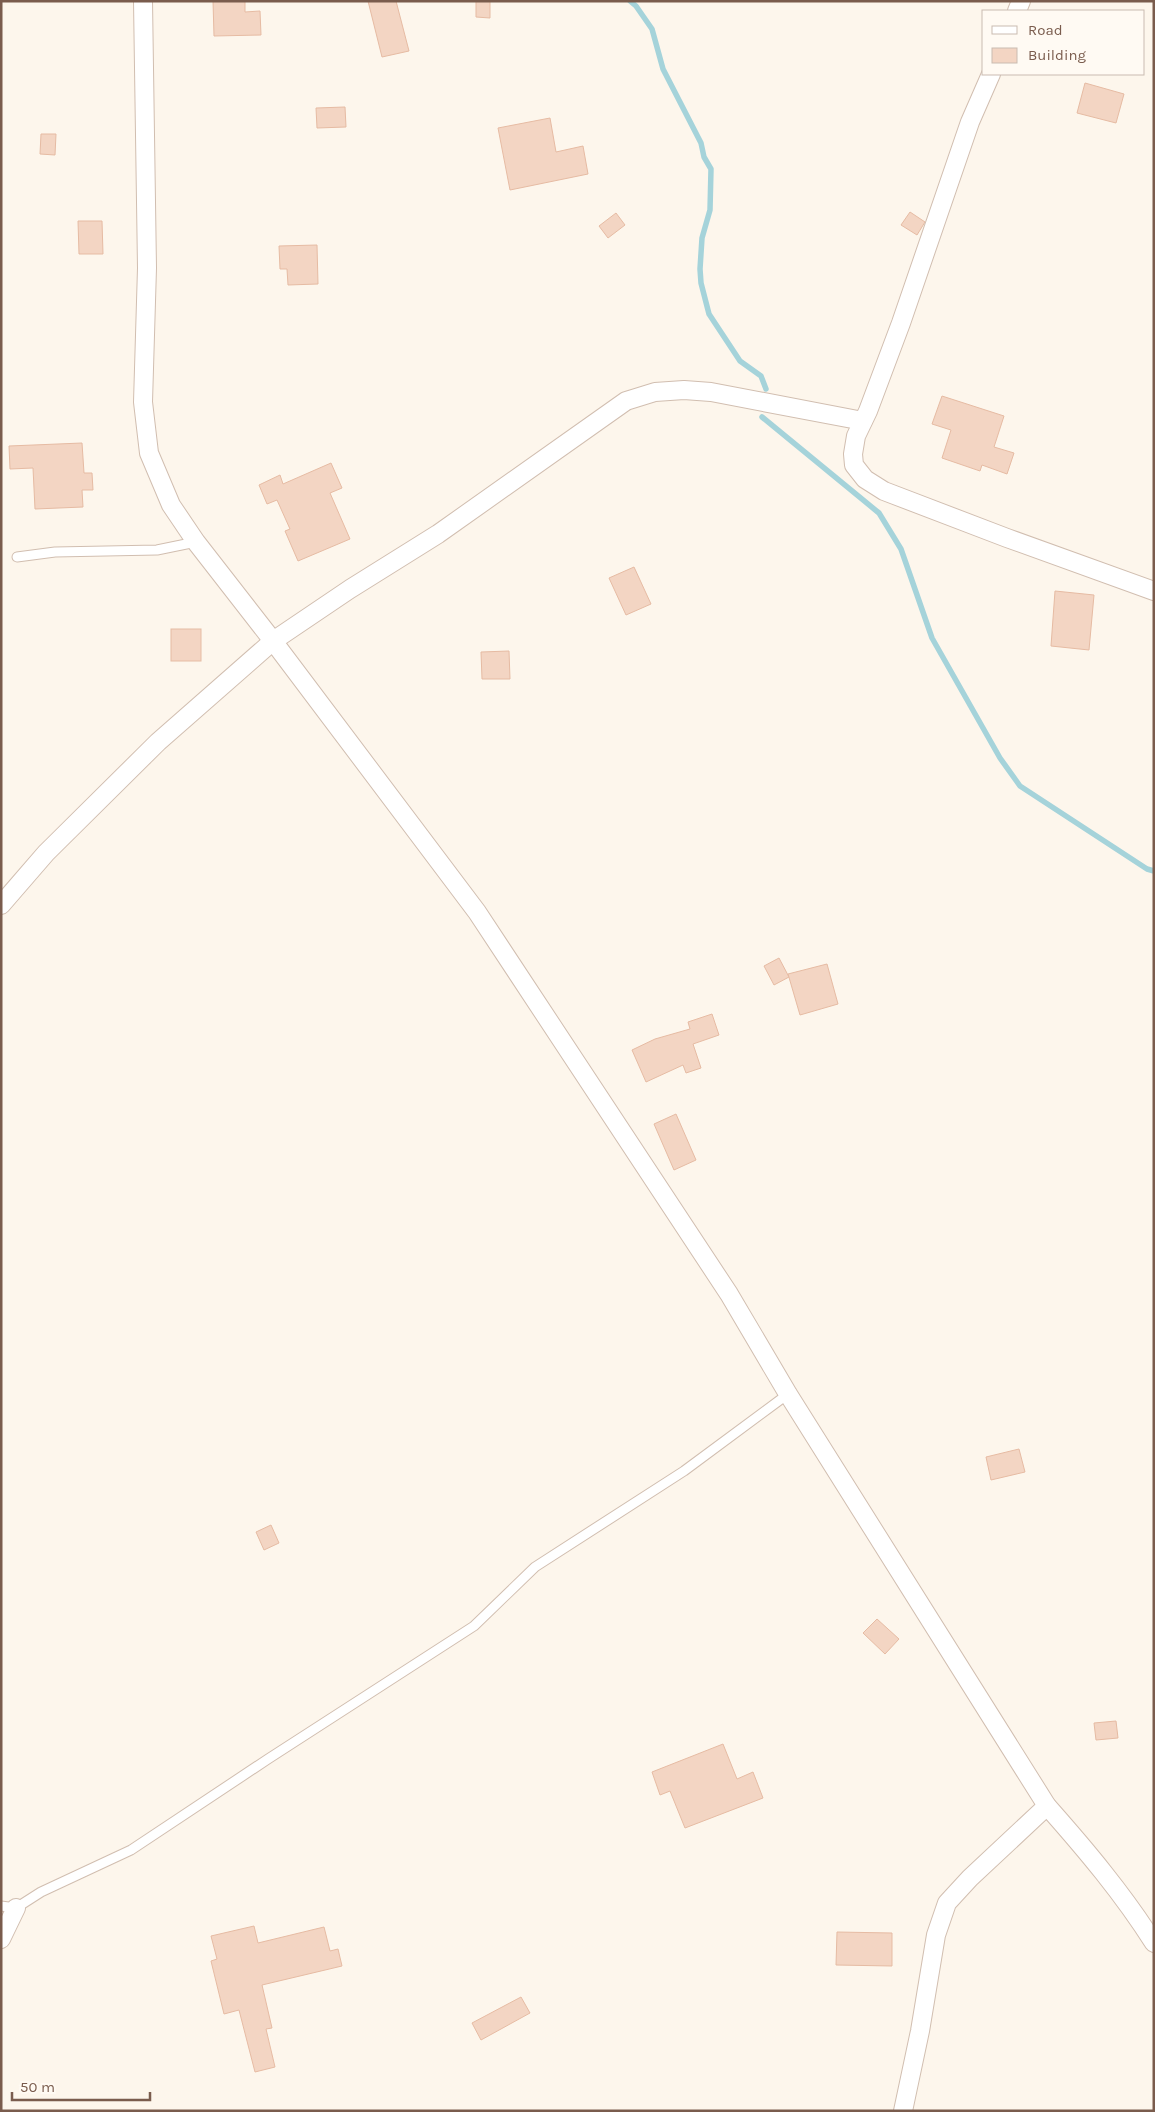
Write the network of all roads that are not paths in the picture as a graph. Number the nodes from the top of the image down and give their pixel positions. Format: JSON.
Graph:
{"nodes":[{"id":1,"x":143,"y":1,"type":"edge"},
{"id":2,"x":990,"y":75,"type":"edge"},
{"id":3,"x":863,"y":421,"type":"junction"},
{"id":4,"x":196,"y":542,"type":"junction"},
{"id":5,"x":17,"y":557,"type":"dead end"},
{"id":6,"x":1154,"y":591,"type":"edge"},
{"id":7,"x":273,"y":641,"type":"junction"},
{"id":8,"x":1,"y":905,"type":"edge"},
{"id":9,"x":788,"y":1394,"type":"junction"},
{"id":10,"x":1047,"y":1806,"type":"junction"},
{"id":11,"x":9,"y":1907,"type":"edge"},
{"id":12,"x":1,"y":1940,"type":"edge"},
{"id":13,"x":1154,"y":1943,"type":"edge"},
{"id":14,"x":904,"y":2111,"type":"edge"}],
"edges":[{"from":1,"to":4,"type":"street"},
{"from":2,"to":3,"type":"street"},
{"from":3,"to":6,"type":"street"},
{"from":3,"to":7,"type":"street"},
{"from":4,"to":5,"type":"lane"},
{"from":4,"to":7,"type":"street"},
{"from":7,"to":8,"type":"street"},
{"from":7,"to":9,"type":"street"},
{"from":9,"to":10,"type":"street"},
{"from":9,"to":11,"type":"lane"},
{"from":10,"to":13,"type":"street"},
{"from":10,"to":14,"type":"street"},
{"from":11,"to":12,"type":"street"}]}
